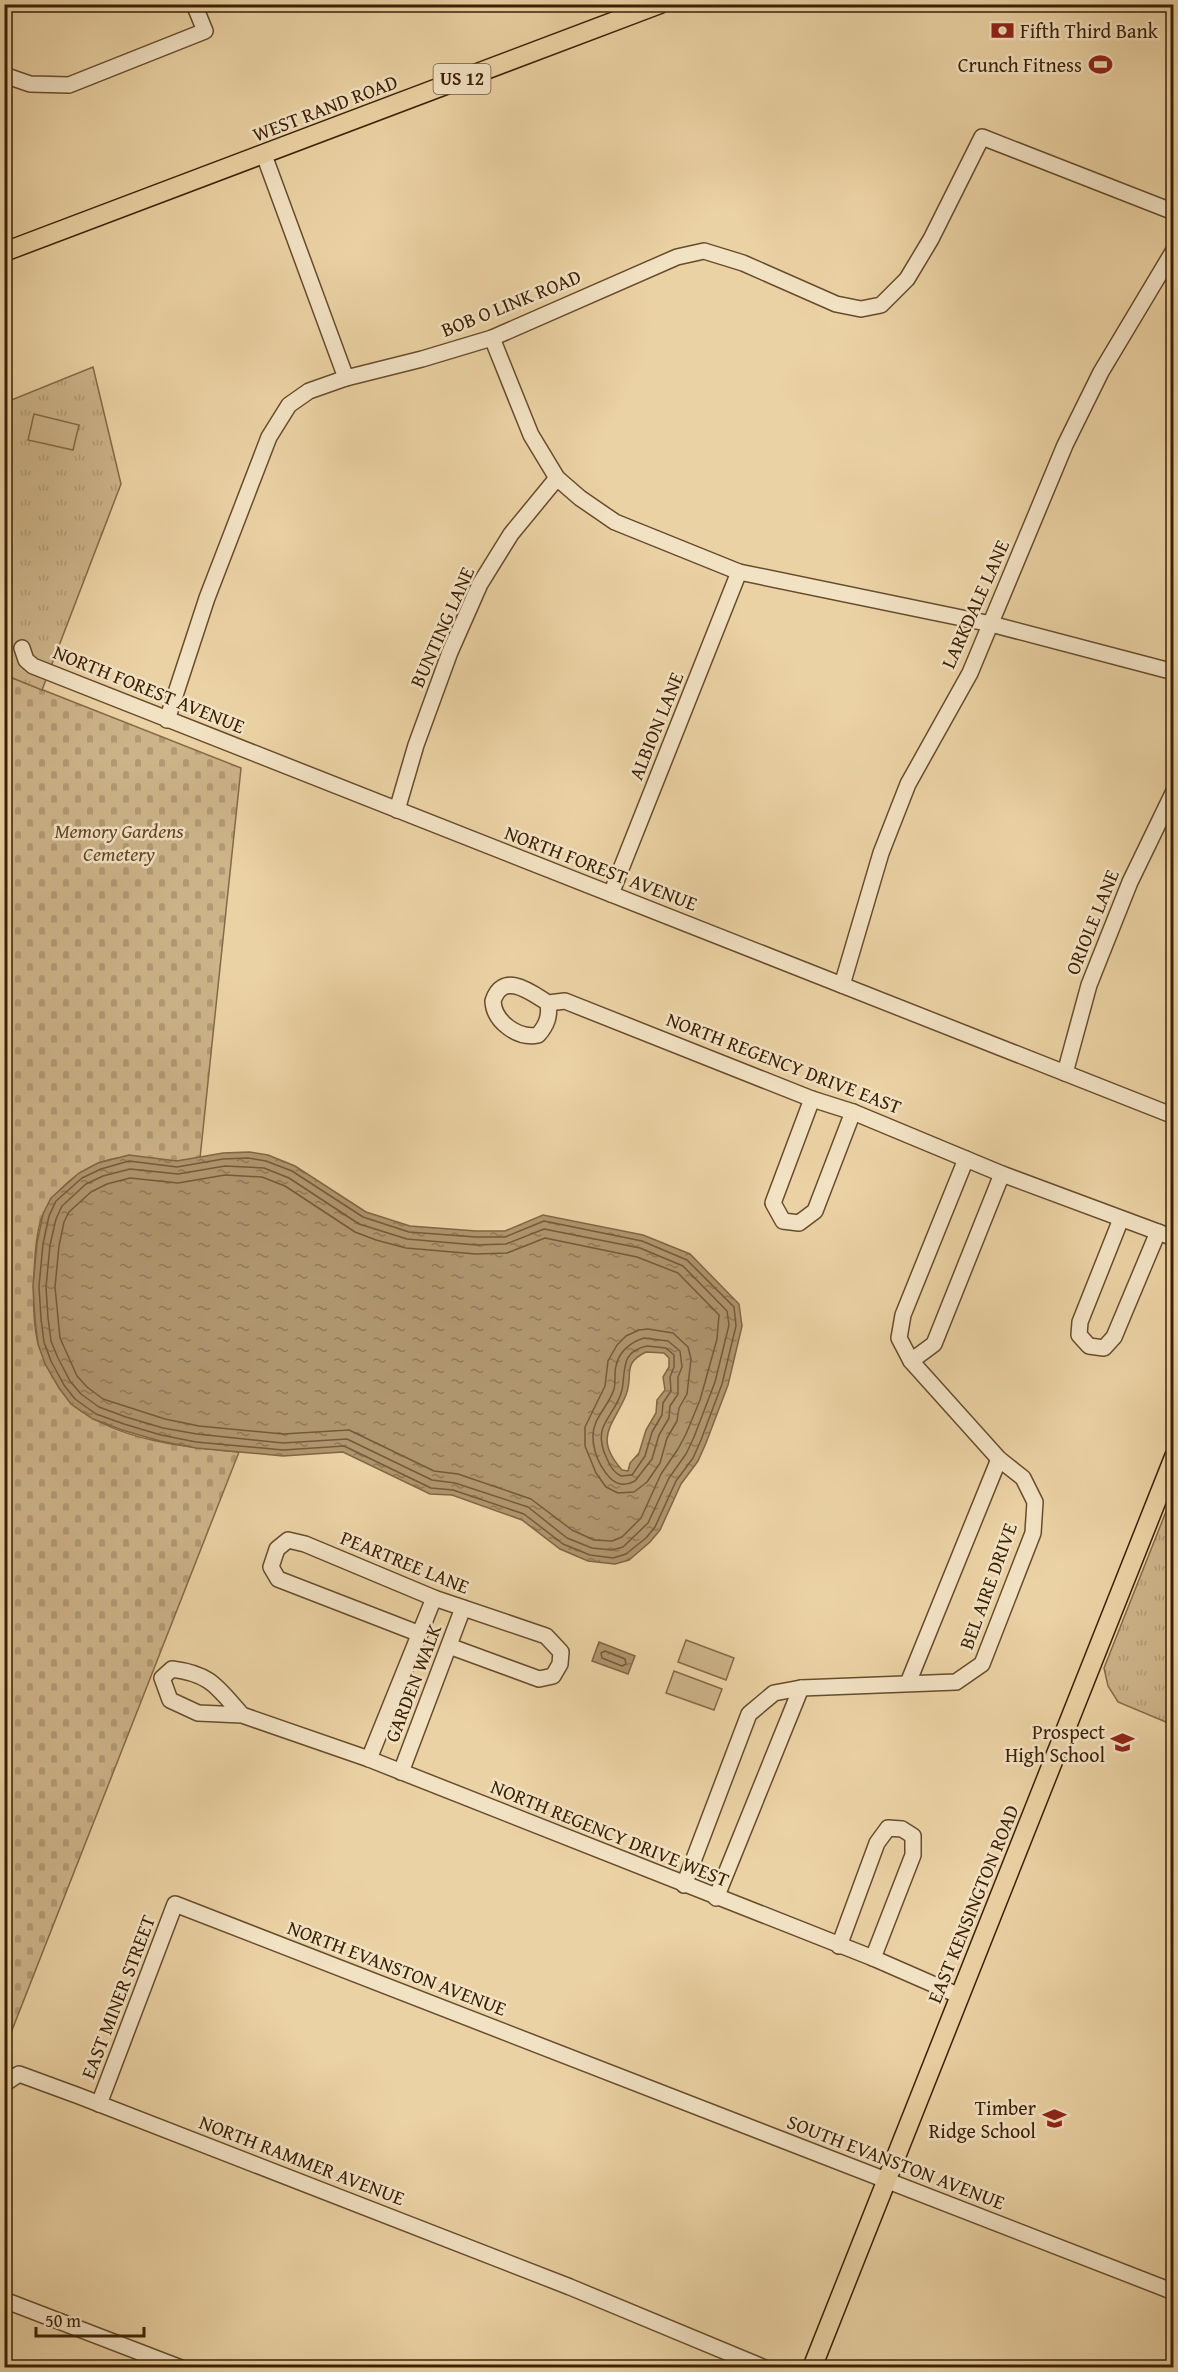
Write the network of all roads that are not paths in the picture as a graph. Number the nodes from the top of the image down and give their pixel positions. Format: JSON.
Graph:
{"nodes":[{"id":1,"x":194,"y":4,"type":"edge"},
{"id":2,"x":660,"y":4,"type":"edge"},
{"id":3,"x":4,"y":75,"type":"edge"},
{"id":4,"x":264,"y":155,"type":"junction"},
{"id":5,"x":1173,"y":212,"type":"edge"},
{"id":6,"x":1173,"y":250,"type":"edge"},
{"id":7,"x":4,"y":252,"type":"edge"},
{"id":8,"x":492,"y":338,"type":"junction"},
{"id":9,"x":346,"y":378,"type":"junction"},
{"id":10,"x":557,"y":478,"type":"junction"},
{"id":11,"x":739,"y":573,"type":"junction"},
{"id":12,"x":991,"y":624,"type":"junction"},
{"id":13,"x":22,"y":648,"type":"dead end"},
{"id":14,"x":1173,"y":672,"type":"edge"},
{"id":15,"x":167,"y":720,"type":"junction"},
{"id":16,"x":1173,"y":791,"type":"edge"},
{"id":17,"x":397,"y":810,"type":"junction"},
{"id":18,"x":611,"y":894,"type":"junction"},
{"id":19,"x":842,"y":985,"type":"junction"},
{"id":20,"x":548,"y":1003,"type":"dead end"},
{"id":21,"x":1065,"y":1073,"type":"junction"},
{"id":22,"x":812,"y":1099,"type":"junction"},
{"id":23,"x":853,"y":1112,"type":"junction"},
{"id":24,"x":1173,"y":1116,"type":"edge"},
{"id":25,"x":966,"y":1159,"type":"junction"},
{"id":26,"x":1002,"y":1174,"type":"junction"},
{"id":27,"x":1121,"y":1219,"type":"junction"},
{"id":28,"x":1158,"y":1232,"type":"junction"},
{"id":29,"x":1173,"y":1238,"type":"edge"},
{"id":30,"x":911,"y":1361,"type":"junction"},
{"id":31,"x":1173,"y":1457,"type":"edge"},
{"id":32,"x":999,"y":1459,"type":"junction"},
{"id":33,"x":434,"y":1598,"type":"junction"},
{"id":34,"x":463,"y":1608,"type":"junction"},
{"id":35,"x":420,"y":1634,"type":"junction"},
{"id":36,"x":449,"y":1646,"type":"junction"},
{"id":37,"x":908,"y":1683,"type":"junction"},
{"id":38,"x":801,"y":1688,"type":"junction"},
{"id":39,"x":242,"y":1715,"type":"junction"},
{"id":40,"x":369,"y":1759,"type":"junction"},
{"id":41,"x":401,"y":1772,"type":"junction"},
{"id":42,"x":684,"y":1885,"type":"junction"},
{"id":43,"x":716,"y":1898,"type":"junction"},
{"id":44,"x":175,"y":1904,"type":"joint"},
{"id":45,"x":839,"y":1946,"type":"junction"},
{"id":46,"x":873,"y":1958,"type":"junction"},
{"id":47,"x":960,"y":1996,"type":"junction"},
{"id":48,"x":603,"y":2071,"type":"joint"},
{"id":49,"x":4,"y":2084,"type":"edge"},
{"id":50,"x":99,"y":2104,"type":"junction"},
{"id":51,"x":886,"y":2181,"type":"junction"},
{"id":52,"x":1173,"y":2292,"type":"edge"},
{"id":53,"x":4,"y":2300,"type":"edge"},
{"id":54,"x":181,"y":2367,"type":"edge"},
{"id":55,"x":765,"y":2367,"type":"edge"},
{"id":56,"x":812,"y":2367,"type":"edge"}],
"edges":[{"from":1,"to":3,"type":"street"},
{"from":2,"to":4,"type":"main road","name":"WEST RAND ROAD","number":"US 12"},
{"from":4,"to":7,"type":"main road","name":"WEST RAND ROAD","number":"US 12"},
{"from":4,"to":9,"type":"street"},
{"from":5,"to":8,"type":"street","name":"BOB O LINK ROAD"},
{"from":6,"to":12,"type":"street","name":"LARKDALE LANE"},
{"from":8,"to":9,"type":"street","name":"BOB O LINK ROAD"},
{"from":8,"to":10,"type":"street"},
{"from":9,"to":15,"type":"street","name":"BOB O LINK ROAD"},
{"from":10,"to":11,"type":"street"},
{"from":10,"to":17,"type":"street","name":"BUNTING LANE"},
{"from":11,"to":12,"type":"street"},
{"from":11,"to":18,"type":"street","name":"ALBION LANE"},
{"from":12,"to":14,"type":"street"},
{"from":12,"to":19,"type":"street","name":"LARKDALE LANE"},
{"from":13,"to":15,"type":"street","name":"NORTH FOREST AVENUE"},
{"from":15,"to":17,"type":"street","name":"NORTH FOREST AVENUE"},
{"from":16,"to":21,"type":"street","name":"ORIOLE LANE"},
{"from":17,"to":18,"type":"street","name":"NORTH FOREST AVENUE"},
{"from":18,"to":19,"type":"street","name":"NORTH FOREST AVENUE"},
{"from":19,"to":21,"type":"street","name":"NORTH FOREST AVENUE"},
{"from":20,"to":22,"type":"street","name":"NORTH REGENCY DRIVE EAST"},
{"from":21,"to":24,"type":"street","name":"NORTH FOREST AVENUE"},
{"from":22,"to":23,"type":"street","name":"NORTH REGENCY DRIVE EAST"},
{"from":22,"to":23,"type":"street"},
{"from":23,"to":25,"type":"street","name":"NORTH REGENCY DRIVE EAST"},
{"from":25,"to":26,"type":"street","name":"NORTH REGENCY DRIVE EAST"},
{"from":25,"to":30,"type":"street","name":"BEL AIRE DRIVE"},
{"from":26,"to":27,"type":"street","name":"NORTH REGENCY DRIVE EAST"},
{"from":26,"to":30,"type":"street"},
{"from":27,"to":28,"type":"street","name":"NORTH REGENCY DRIVE EAST"},
{"from":27,"to":28,"type":"street"},
{"from":28,"to":29,"type":"street","name":"NORTH REGENCY DRIVE EAST"},
{"from":30,"to":32,"type":"street","name":"BEL AIRE DRIVE"},
{"from":31,"to":47,"type":"main road","name":"EAST KENSINGTON ROAD"},
{"from":32,"to":37,"type":"street","name":"BEL AIRE DRIVE"},
{"from":32,"to":37,"type":"street","name":"BEL AIRE DRIVE"},
{"from":33,"to":34,"type":"street","name":"PEARTREE LANE"},
{"from":33,"to":35,"type":"street","name":"GARDEN WALK"},
{"from":33,"to":35,"type":"street","name":"PEARTREE LANE"},
{"from":34,"to":36,"type":"street","name":"GARDEN WALK"},
{"from":34,"to":36,"type":"street","name":"PEARTREE LANE"},
{"from":35,"to":40,"type":"street","name":"GARDEN WALK"},
{"from":36,"to":41,"type":"street","name":"GARDEN WALK"},
{"from":37,"to":38,"type":"street","name":"BEL AIRE DRIVE"},
{"from":38,"to":42,"type":"street","name":"BEL AIRE DRIVE"},
{"from":38,"to":43,"type":"street"},
{"from":39,"to":39,"type":"street","name":"NORTH REGENCY DRIVE WEST"},
{"from":39,"to":40,"type":"street","name":"NORTH REGENCY DRIVE WEST"},
{"from":40,"to":41,"type":"street","name":"NORTH REGENCY DRIVE WEST"},
{"from":41,"to":42,"type":"street","name":"NORTH REGENCY DRIVE WEST"},
{"from":42,"to":43,"type":"street","name":"NORTH REGENCY DRIVE WEST"},
{"from":43,"to":45,"type":"street","name":"NORTH REGENCY DRIVE WEST"},
{"from":44,"to":48,"type":"street","name":"NORTH EVANSTON AVENUE"},
{"from":44,"to":50,"type":"street","name":"EAST MINER STREET"},
{"from":45,"to":46,"type":"street","name":"NORTH REGENCY DRIVE WEST"},
{"from":45,"to":46,"type":"street"},
{"from":46,"to":47,"type":"street","name":"NORTH REGENCY DRIVE WEST"},
{"from":47,"to":51,"type":"main road","name":"EAST KENSINGTON ROAD"},
{"from":48,"to":51,"type":"street","name":"SOUTH EVANSTON AVENUE"},
{"from":49,"to":50,"type":"street","name":"NORTH RAMMER AVENUE"},
{"from":50,"to":55,"type":"street","name":"NORTH RAMMER AVENUE"},
{"from":51,"to":52,"type":"street","name":"SOUTH EVANSTON AVENUE"},
{"from":51,"to":56,"type":"main road","name":"EAST KENSINGTON ROAD"},
{"from":53,"to":54,"type":"street"}]}
